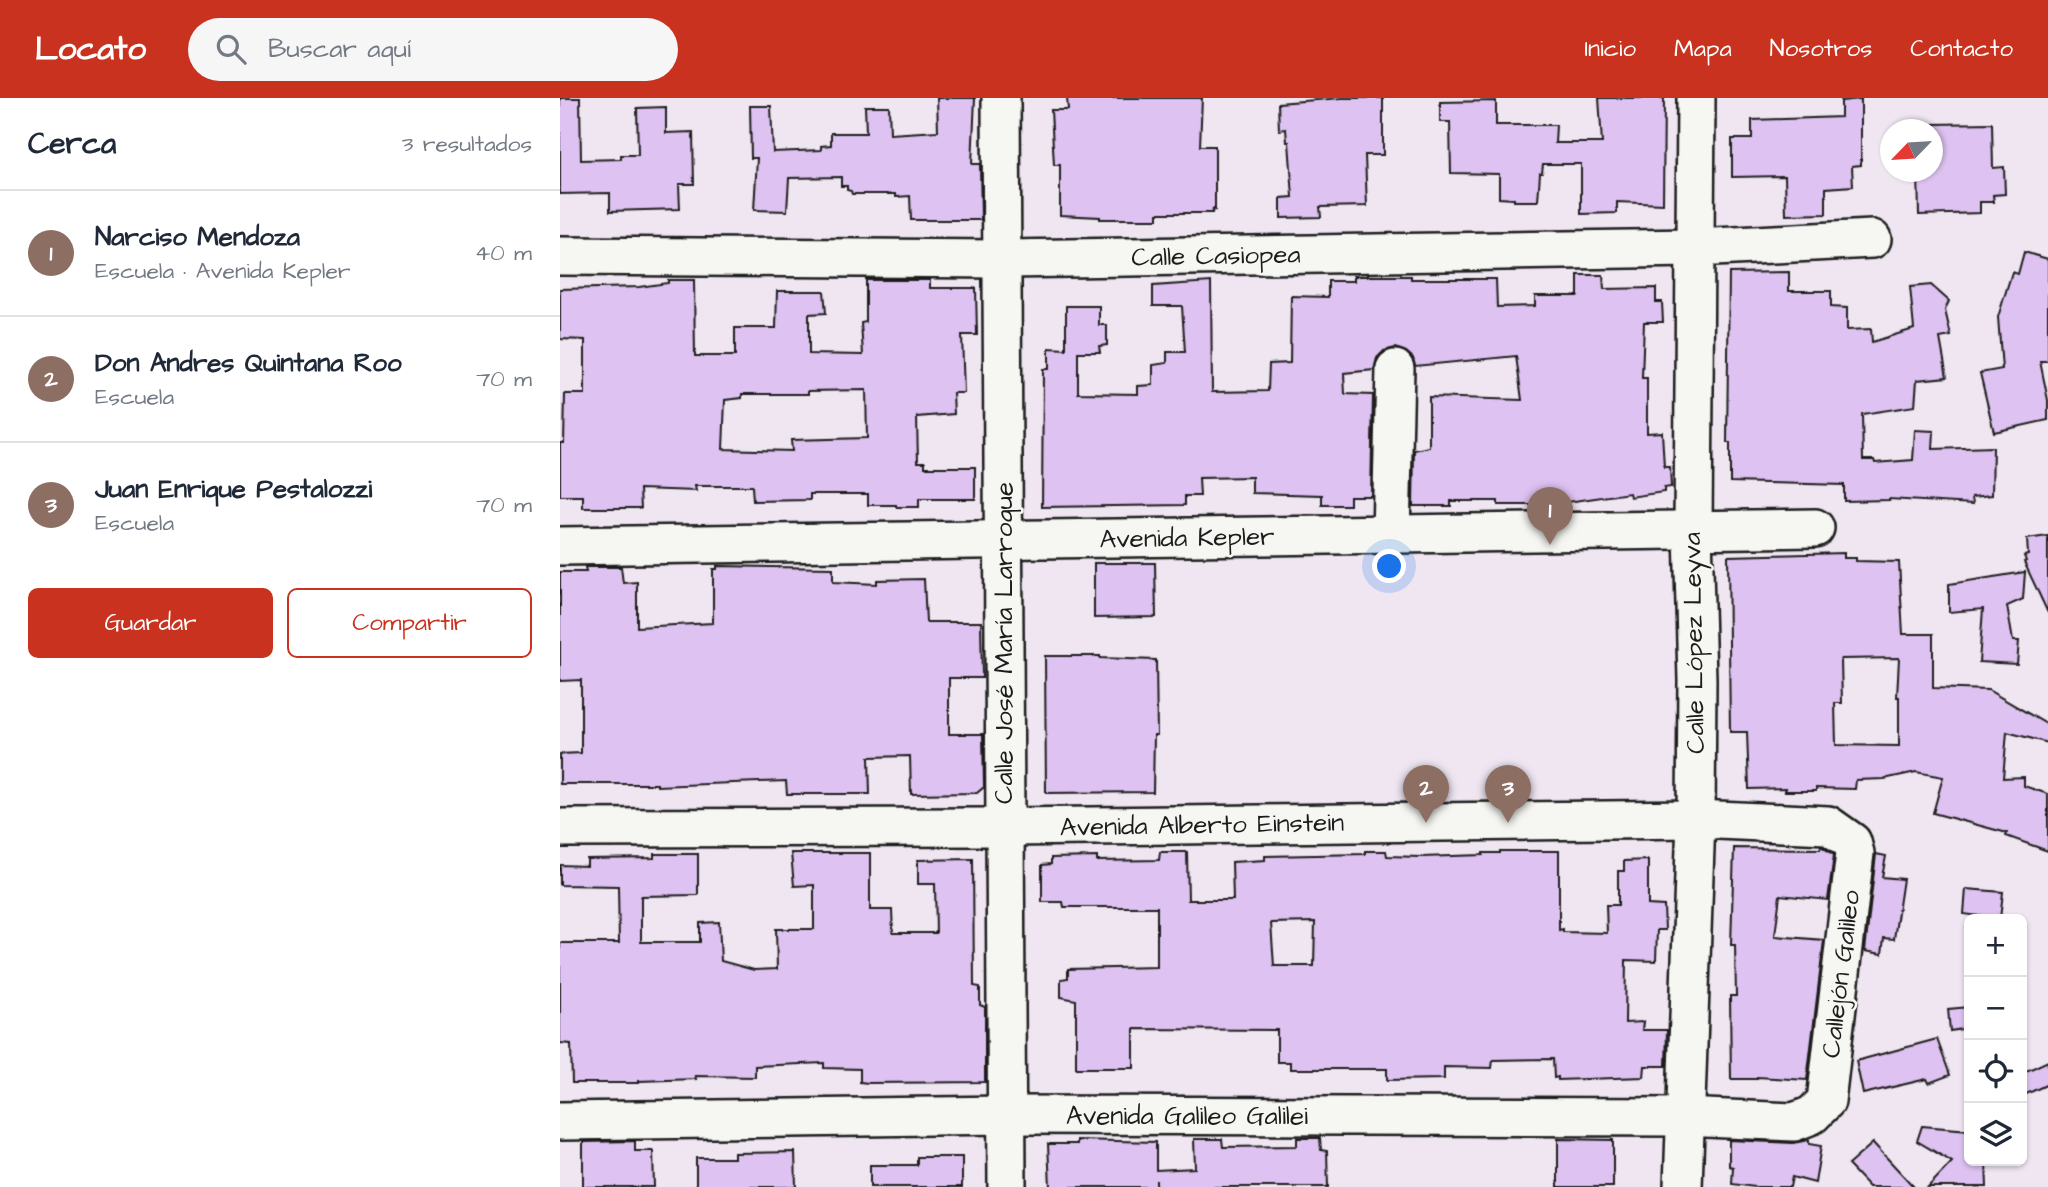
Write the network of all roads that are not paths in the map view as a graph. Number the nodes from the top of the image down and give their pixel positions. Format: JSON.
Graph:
{"nodes":[{"id":1,"x":1001,"y":98,"type":"edge"},
{"id":2,"x":1696,"y":98,"type":"edge"},
{"id":3,"x":1872,"y":239,"type":"dead end"},
{"id":4,"x":1695,"y":248,"type":"junction"},
{"id":5,"x":560,"y":256,"type":"edge"},
{"id":6,"x":1002,"y":259,"type":"junction"},
{"id":7,"x":1395,"y":369,"type":"dead end"},
{"id":8,"x":1815,"y":528,"type":"dead end"},
{"id":9,"x":1693,"y":531,"type":"junction"},
{"id":10,"x":1391,"y":535,"type":"junction"},
{"id":11,"x":1003,"y":540,"type":"junction"},
{"id":12,"x":560,"y":546,"type":"edge"},
{"id":13,"x":1696,"y":819,"type":"junction"},
{"id":14,"x":1005,"y":827,"type":"junction"},
{"id":15,"x":560,"y":828,"type":"edge"},
{"id":16,"x":1840,"y":833,"type":"joint"},
{"id":17,"x":1006,"y":1115,"type":"junction"},
{"id":18,"x":1812,"y":1115,"type":"joint"},
{"id":19,"x":1684,"y":1117,"type":"junction"},
{"id":20,"x":560,"y":1121,"type":"edge"},
{"id":21,"x":1007,"y":1187,"type":"edge"},
{"id":22,"x":1683,"y":1187,"type":"edge"}],
"edges":[{"from":1,"to":6,"type":"street","name":"Calle José María Larroque"},
{"from":2,"to":4,"type":"street","name":"Calle López Leyva"},
{"from":3,"to":4,"type":"street","name":"Calle Casiopea"},
{"from":4,"to":6,"type":"street","name":"Calle Casiopea"},
{"from":4,"to":9,"type":"street","name":"Calle López Leyva"},
{"from":5,"to":6,"type":"street","name":"Calle Casiopea"},
{"from":6,"to":11,"type":"street","name":"Calle José María Larroque"},
{"from":7,"to":10,"type":"street"},
{"from":8,"to":9,"type":"street","name":"Avenida Kepler"},
{"from":9,"to":10,"type":"street","name":"Avenida Kepler"},
{"from":9,"to":13,"type":"street","name":"Calle López Leyva"},
{"from":10,"to":11,"type":"street","name":"Avenida Kepler"},
{"from":11,"to":12,"type":"street","name":"Avenida Kepler"},
{"from":11,"to":14,"type":"street","name":"Calle José María Larroque"},
{"from":13,"to":14,"type":"street","name":"Avenida Alberto Einstein"},
{"from":13,"to":16,"type":"street","name":"Avenida Alberto Einstein"},
{"from":13,"to":19,"type":"street","name":"Calle López Leyva"},
{"from":14,"to":15,"type":"street","name":"Avenida Alberto Einstein"},
{"from":14,"to":17,"type":"street","name":"Calle José María Larroque"},
{"from":16,"to":18,"type":"street","name":"Callejón Galileo"},
{"from":17,"to":19,"type":"street","name":"Avenida Galileo Galilei"},
{"from":17,"to":20,"type":"street","name":"Avenida Galileo Galilei"},
{"from":17,"to":21,"type":"street","name":"Calle José María Larroque"},
{"from":18,"to":19,"type":"street","name":"Avenida Galileo Galilei"},
{"from":19,"to":22,"type":"street","name":"Calle López Leyva"}]}
